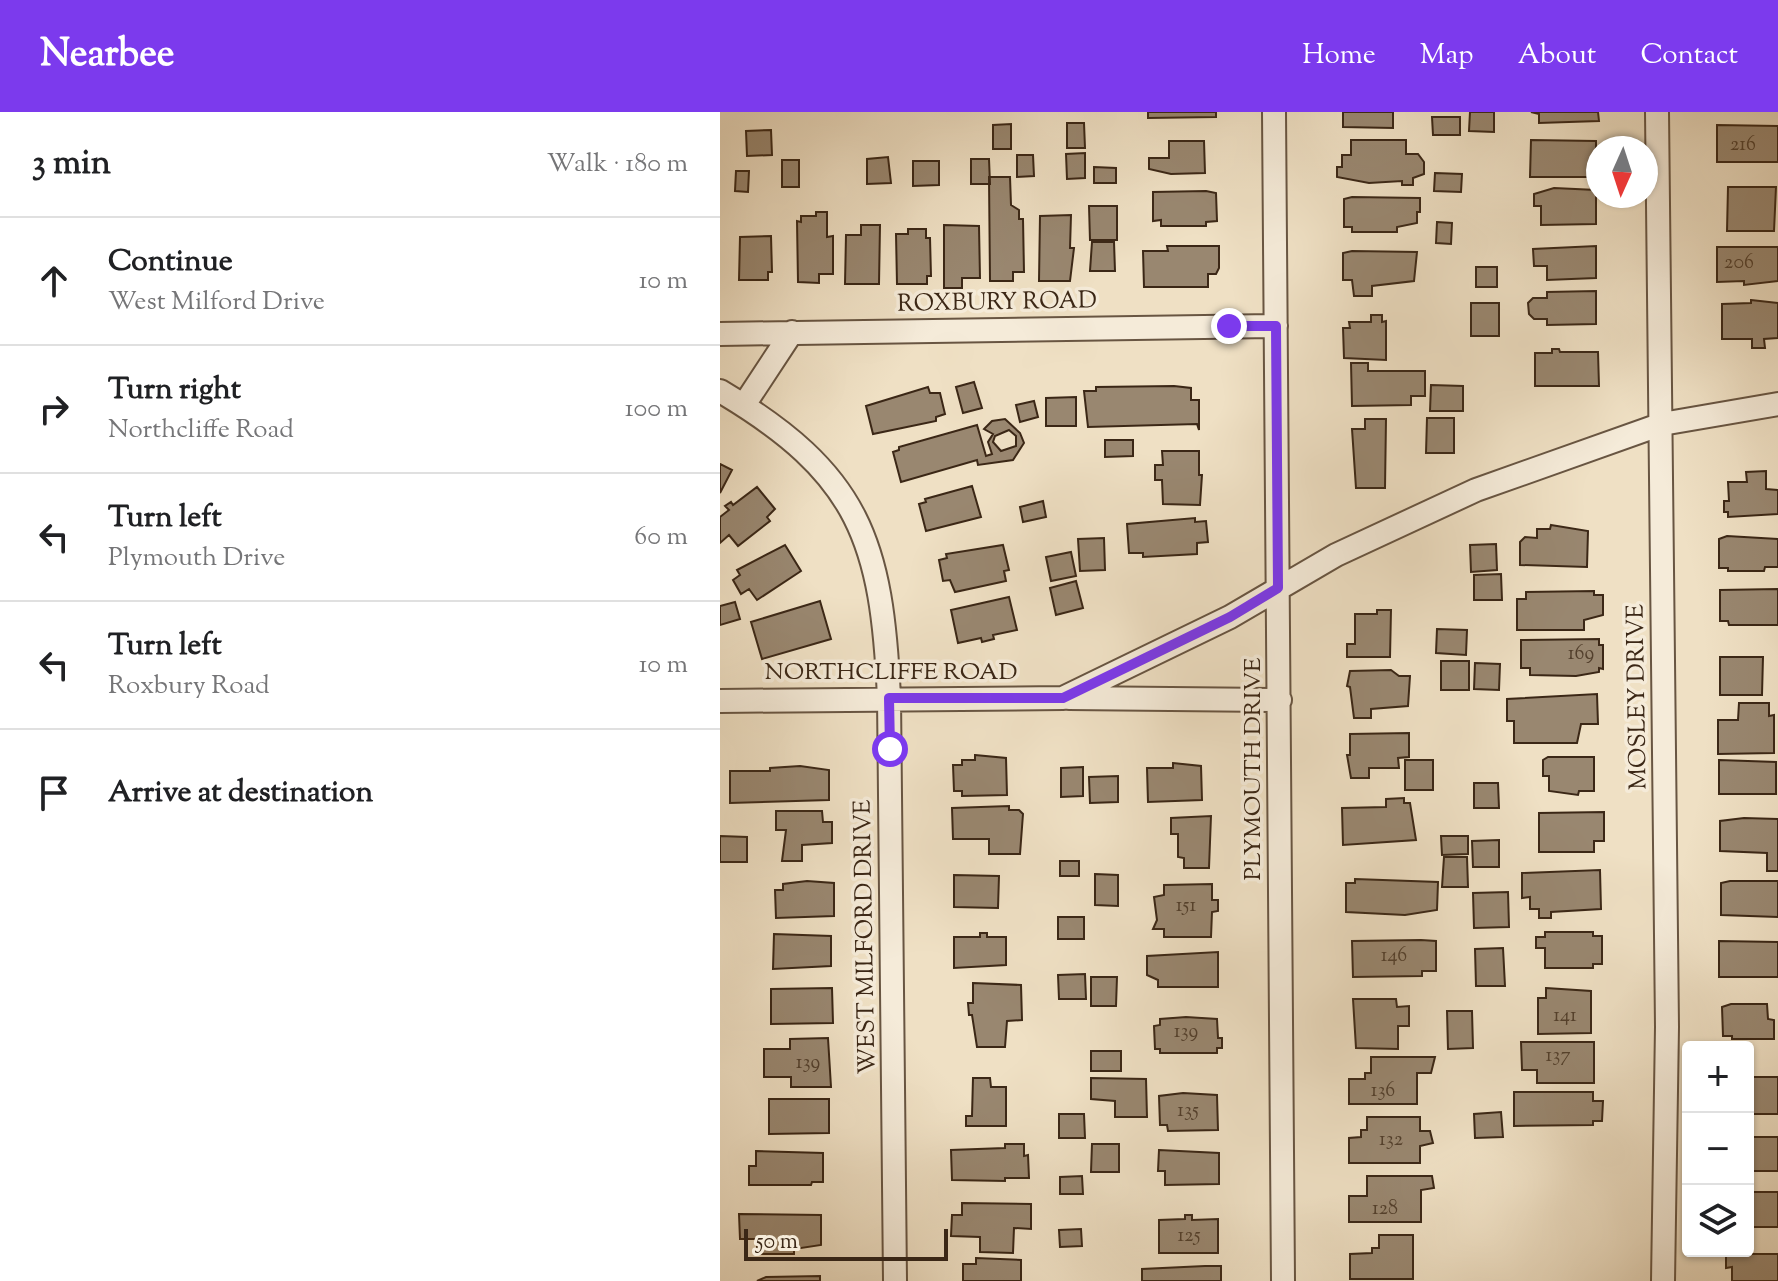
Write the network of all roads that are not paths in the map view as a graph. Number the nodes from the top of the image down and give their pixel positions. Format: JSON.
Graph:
{"nodes":[{"id":1,"x":1274,"y":112,"type":"edge"},
{"id":2,"x":1657,"y":112,"type":"edge"},
{"id":3,"x":1276,"y":326,"type":"junction"},
{"id":4,"x":792,"y":332,"type":"junction"},
{"id":5,"x":720,"y":334,"type":"edge"},
{"id":6,"x":720,"y":391,"type":"edge"},
{"id":7,"x":1778,"y":404,"type":"edge"},
{"id":8,"x":744,"y":405,"type":"junction"},
{"id":9,"x":1662,"y":424,"type":"junction"},
{"id":10,"x":1278,"y":588,"type":"junction"},
{"id":11,"x":889,"y":698,"type":"junction"},
{"id":12,"x":1063,"y":698,"type":"junction"},
{"id":13,"x":1280,"y":700,"type":"junction"},
{"id":14,"x":720,"y":701,"type":"edge"},
{"id":15,"x":895,"y":1281,"type":"edge"},
{"id":16,"x":1283,"y":1281,"type":"edge"},
{"id":17,"x":1663,"y":1281,"type":"edge"}],
"edges":[{"from":1,"to":3,"type":"street","name":"PLYMOUTH DRIVE"},
{"from":2,"to":9,"type":"street","name":"MOSLEY DRIVE"},
{"from":3,"to":4,"type":"street","name":"ROXBURY ROAD"},
{"from":3,"to":10,"type":"street","name":"PLYMOUTH DRIVE"},
{"from":4,"to":5,"type":"street","name":"ROXBURY ROAD"},
{"from":4,"to":8,"type":"street"},
{"from":6,"to":8,"type":"street","name":"WEST MILFORD DRIVE"},
{"from":7,"to":9,"type":"street","name":"NORTHCLIFFE ROAD"},
{"from":8,"to":11,"type":"street","name":"WEST MILFORD DRIVE"},
{"from":9,"to":10,"type":"street","name":"NORTHCLIFFE ROAD"},
{"from":9,"to":17,"type":"street","name":"MOSLEY DRIVE"},
{"from":10,"to":12,"type":"street","name":"NORTHCLIFFE ROAD"},
{"from":10,"to":13,"type":"street","name":"PLYMOUTH DRIVE"},
{"from":11,"to":12,"type":"street","name":"NORTHCLIFFE ROAD"},
{"from":11,"to":14,"type":"street","name":"NORTHCLIFFE ROAD"},
{"from":11,"to":15,"type":"street","name":"WEST MILFORD DRIVE"},
{"from":12,"to":13,"type":"street","name":"NORTHCLIFFE ROAD"},
{"from":13,"to":16,"type":"street","name":"PLYMOUTH DRIVE"}]}
